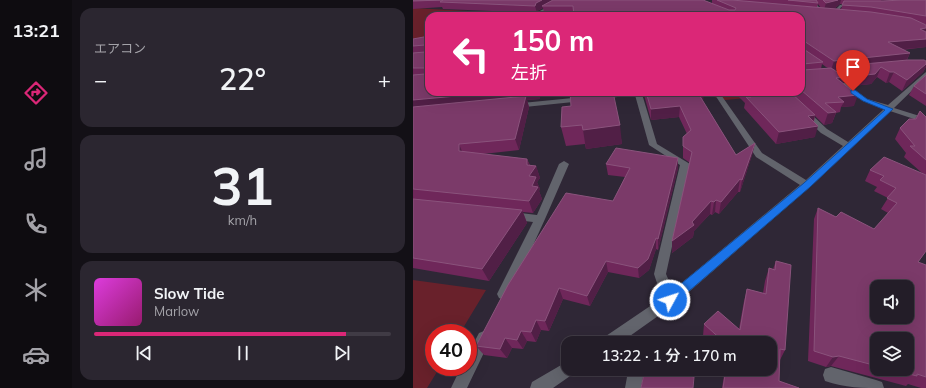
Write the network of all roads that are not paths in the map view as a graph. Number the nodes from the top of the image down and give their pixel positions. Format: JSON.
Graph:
{"nodes":[{"id":1,"x":564,"y":0,"type":"edge"},
{"id":2,"x":811,"y":0,"type":"edge"},
{"id":3,"x":864,"y":6,"type":"edge"},
{"id":4,"x":540,"y":12,"type":"edge"},
{"id":5,"x":926,"y":74,"type":"edge"},
{"id":6,"x":835,"y":78,"type":"edge"},
{"id":7,"x":518,"y":96,"type":"edge"},
{"id":8,"x":605,"y":96,"type":"edge"},
{"id":9,"x":643,"y":96,"type":"edge"},
{"id":10,"x":719,"y":96,"type":"edge"},
{"id":11,"x":890,"y":109,"type":"junction"},
{"id":12,"x":803,"y":112,"type":"edge"},
{"id":13,"x":926,"y":121,"type":"edge"},
{"id":14,"x":849,"y":146,"type":"junction"},
{"id":15,"x":564,"y":164,"type":"dead end"},
{"id":16,"x":807,"y":185,"type":"junction"},
{"id":17,"x":503,"y":215,"type":"edge"},
{"id":18,"x":540,"y":219,"type":"junction"},
{"id":19,"x":670,"y":300,"type":"junction"},
{"id":20,"x":500,"y":304,"type":"edge"},
{"id":21,"x":490,"y":325,"type":"edge"},
{"id":22,"x":622,"y":336,"type":"edge"},
{"id":23,"x":561,"y":373,"type":"edge"},
{"id":24,"x":831,"y":374,"type":"dead end"},
{"id":25,"x":634,"y":376,"type":"edge"},
{"id":26,"x":459,"y":388,"type":"edge"},
{"id":27,"x":538,"y":388,"type":"edge"},
{"id":28,"x":633,"y":388,"type":"edge"},
{"id":29,"x":876,"y":388,"type":"edge"}],
"edges":[{"from":1,"to":4,"type":"street"},
{"from":2,"to":3,"type":"street"},
{"from":5,"to":11,"type":"street"},
{"from":6,"to":11,"type":"street"},
{"from":7,"to":8,"type":"street"},
{"from":9,"to":19,"type":"street"},
{"from":10,"to":16,"type":"street"},
{"from":11,"to":13,"type":"street"},
{"from":11,"to":14,"type":"street"},
{"from":12,"to":14,"type":"street"},
{"from":14,"to":16,"type":"street"},
{"from":15,"to":18,"type":"street"},
{"from":16,"to":19,"type":"street"},
{"from":17,"to":18,"type":"street"},
{"from":18,"to":20,"type":"street"},
{"from":19,"to":22,"type":"street"},
{"from":21,"to":26,"type":"street"},
{"from":23,"to":27,"type":"street"},
{"from":24,"to":29,"type":"street"},
{"from":25,"to":28,"type":"street"}]}
